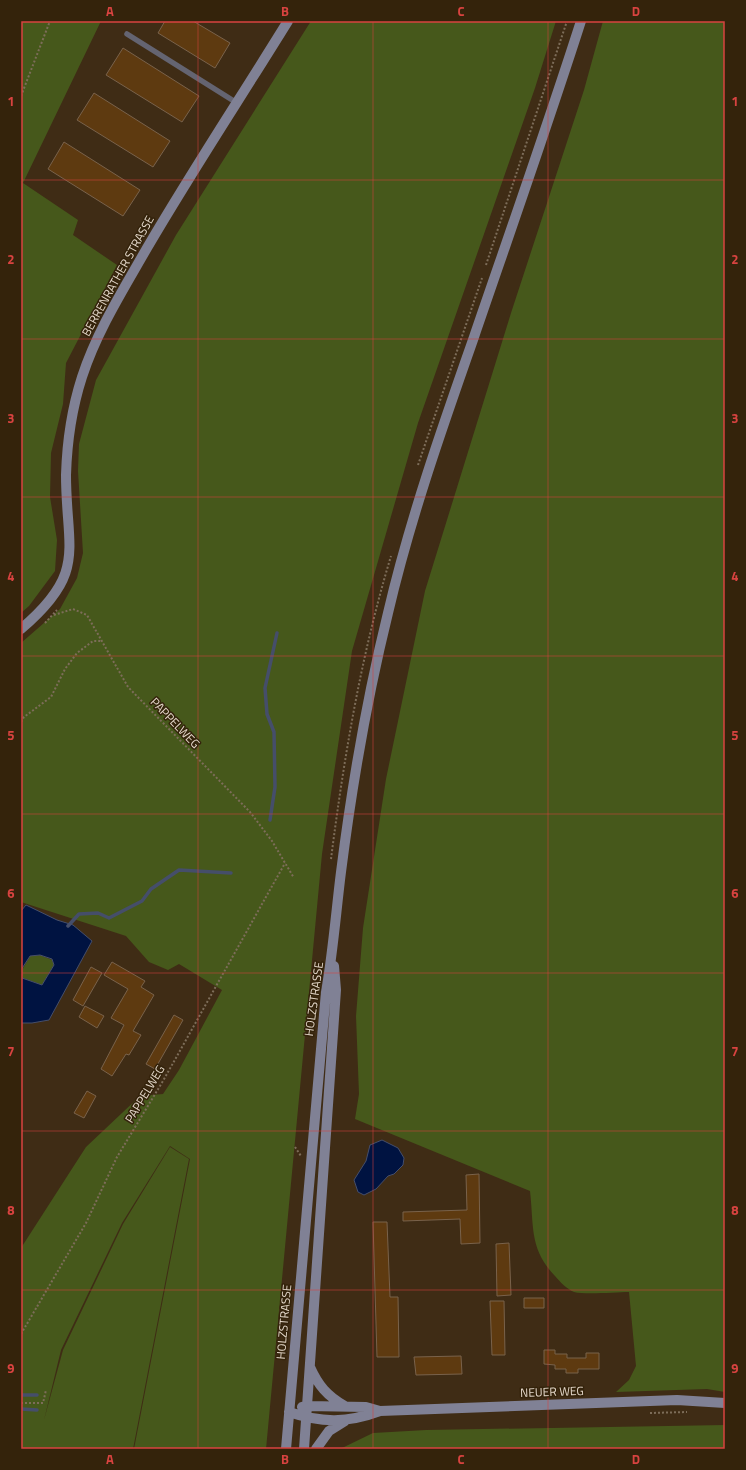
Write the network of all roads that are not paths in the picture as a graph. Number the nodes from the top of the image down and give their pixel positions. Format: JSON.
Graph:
{"nodes":[{"id":1,"x":288,"y":21,"type":"edge"},
{"id":2,"x":581,"y":21,"type":"edge"},
{"id":3,"x":127,"y":34,"type":"dead end"},
{"id":4,"x":236,"y":103,"type":"junction"},
{"id":5,"x":21,"y":629,"type":"edge"},
{"id":6,"x":333,"y":952,"type":"junction"},
{"id":7,"x":309,"y":1365,"type":"junction"},
{"id":8,"x":725,"y":1403,"type":"edge"},
{"id":9,"x":307,"y":1406,"type":"junction"},
{"id":10,"x":345,"y":1406,"type":"junction"},
{"id":11,"x":380,"y":1411,"type":"junction"},
{"id":12,"x":289,"y":1412,"type":"junction"},
{"id":13,"x":306,"y":1418,"type":"junction"},
{"id":14,"x":352,"y":1418,"type":"junction"},
{"id":15,"x":286,"y":1449,"type":"edge"},
{"id":16,"x":304,"y":1449,"type":"edge"},
{"id":17,"x":316,"y":1449,"type":"edge"}],
"edges":[{"from":1,"to":4,"type":"main road","name":"BERRENRATHER STRASSE"},
{"from":2,"to":6,"type":"main road"},
{"from":3,"to":4,"type":"lane"},
{"from":4,"to":5,"type":"main road","name":"BERRENRATHER STRASSE"},
{"from":6,"to":7,"type":"main road","name":"HOLZSTRASSE"},
{"from":6,"to":12,"type":"main road","name":"HOLZSTRASSE"},
{"from":7,"to":9,"type":"main road","name":"HOLZSTRASSE"},
{"from":7,"to":10,"type":"main road"},
{"from":8,"to":11,"type":"main road","name":"NEUER WEG"},
{"from":9,"to":10,"type":"main road","name":"NEUER WEG"},
{"from":9,"to":12,"type":"main road","name":"NEUER WEG"},
{"from":9,"to":13,"type":"main road","name":"HOLZSTRASSE"},
{"from":10,"to":11,"type":"main road","name":"NEUER WEG"},
{"from":11,"to":14,"type":"main road","name":"NEUER WEG"},
{"from":12,"to":13,"type":"main road","name":"NEUER WEG"},
{"from":12,"to":15,"type":"main road","name":"HOLZSTRASSE"},
{"from":13,"to":14,"type":"main road","name":"NEUER WEG"},
{"from":13,"to":16,"type":"main road","name":"HOLZSTRASSE"},
{"from":14,"to":17,"type":"main road"}]}
